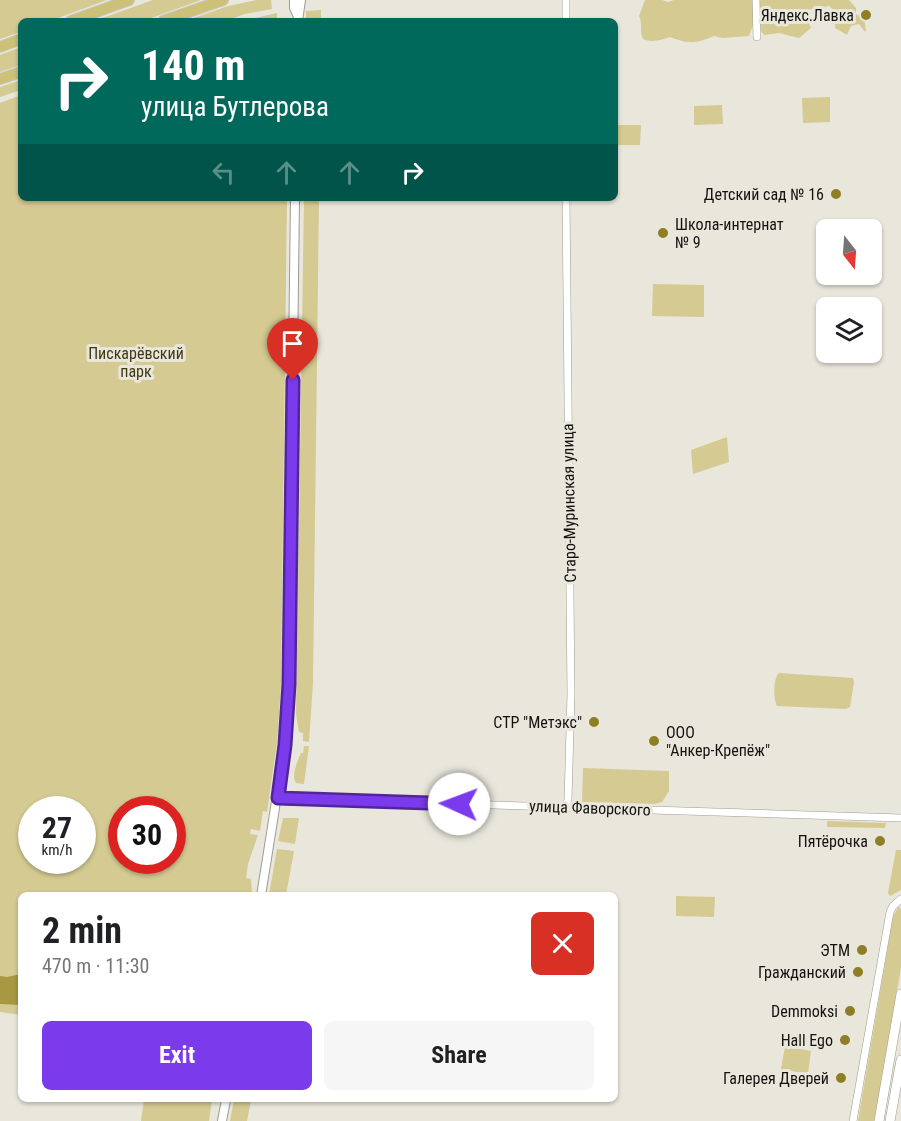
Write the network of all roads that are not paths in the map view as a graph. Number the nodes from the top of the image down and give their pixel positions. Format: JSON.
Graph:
{"nodes":[{"id":1,"x":129,"y":0,"type":"edge"},
{"id":2,"x":223,"y":0,"type":"edge"},
{"id":3,"x":294,"y":0,"type":"edge"},
{"id":4,"x":301,"y":0,"type":"edge"},
{"id":5,"x":566,"y":0,"type":"edge"},
{"id":6,"x":756,"y":0,"type":"edge"},
{"id":7,"x":79,"y":18,"type":"edge"},
{"id":8,"x":172,"y":18,"type":"edge"},
{"id":9,"x":298,"y":18,"type":"edge"},
{"id":10,"x":298,"y":18,"type":"edge"},
{"id":11,"x":566,"y":18,"type":"edge"},
{"id":12,"x":757,"y":37,"type":"dead end"},
{"id":13,"x":18,"y":40,"type":"edge"},
{"id":14,"x":0,"y":46,"type":"edge"},
{"id":15,"x":18,"y":73,"type":"edge"},
{"id":16,"x":0,"y":79,"type":"edge"},
{"id":17,"x":295,"y":201,"type":"edge"},
{"id":18,"x":567,"y":201,"type":"edge"},
{"id":19,"x":278,"y":798,"type":"junction"},
{"id":20,"x":566,"y":807,"type":"junction"},
{"id":21,"x":901,"y":818,"type":"edge"},
{"id":22,"x":262,"y":892,"type":"edge"},
{"id":23,"x":901,"y":900,"type":"edge"},
{"id":24,"x":901,"y":994,"type":"edge"},
{"id":25,"x":901,"y":1060,"type":"edge"},
{"id":26,"x":226,"y":1102,"type":"edge"},
{"id":27,"x":222,"y":1121,"type":"edge"},
{"id":28,"x":853,"y":1121,"type":"edge"},
{"id":29,"x":879,"y":1121,"type":"edge"},
{"id":30,"x":890,"y":1121,"type":"edge"}],
"edges":[{"from":1,"to":7,"type":"main road"},
{"from":2,"to":8,"type":"main road"},
{"from":3,"to":9,"type":"street"},
{"from":4,"to":10,"type":"street"},
{"from":5,"to":11,"type":"street"},
{"from":6,"to":12,"type":"street"},
{"from":13,"to":14,"type":"main road"},
{"from":15,"to":16,"type":"main road"},
{"from":17,"to":19,"type":"street"},
{"from":18,"to":20,"type":"street","name":"Старо-Муринская улица"},
{"from":19,"to":20,"type":"street","name":"улица Фаворского"},
{"from":19,"to":22,"type":"street"},
{"from":20,"to":21,"type":"street","name":"улица Фаворского"},
{"from":23,"to":28,"type":"street"},
{"from":24,"to":29,"type":"main road"},
{"from":25,"to":30,"type":"main road"},
{"from":26,"to":27,"type":"street"}]}
